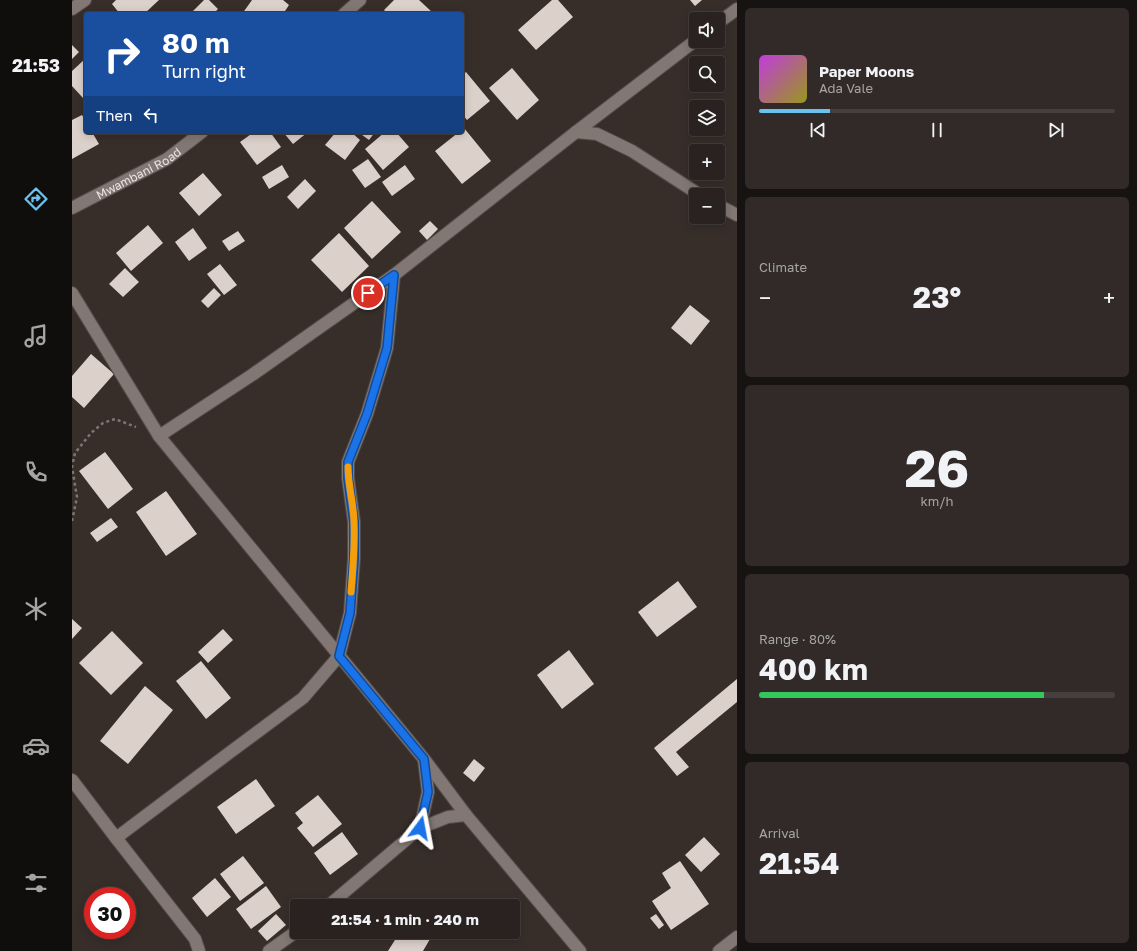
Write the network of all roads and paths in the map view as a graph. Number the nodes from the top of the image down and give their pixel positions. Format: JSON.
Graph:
{"nodes":[{"id":1,"x":85,"y":0,"type":"edge"},
{"id":2,"x":360,"y":0,"type":"edge"},
{"id":3,"x":72,"y":9,"type":"edge"},
{"id":4,"x":737,"y":9,"type":"edge"},
{"id":5,"x":346,"y":12,"type":"edge"},
{"id":6,"x":725,"y":18,"type":"edge"},
{"id":7,"x":689,"y":45,"type":"edge"},
{"id":8,"x":576,"y":132,"type":"junction"},
{"id":9,"x":199,"y":134,"type":"edge"},
{"id":10,"x":689,"y":188,"type":"edge"},
{"id":11,"x":72,"y":208,"type":"edge"},
{"id":12,"x":725,"y":209,"type":"edge"},
{"id":13,"x":737,"y":215,"type":"edge"},
{"id":14,"x":394,"y":275,"type":"junction"},
{"id":15,"x":72,"y":293,"type":"edge"},
{"id":16,"x":159,"y":436,"type":"junction"},
{"id":17,"x":72,"y":521,"type":"edge"},
{"id":18,"x":339,"y":656,"type":"junction"},
{"id":19,"x":424,"y":759,"type":"junction"},
{"id":20,"x":72,"y":780,"type":"edge"},
{"id":21,"x":466,"y":815,"type":"junction"},
{"id":22,"x":420,"y":828,"type":"junction"},
{"id":23,"x":116,"y":838,"type":"junction"},
{"id":24,"x":336,"y":899,"type":"edge"},
{"id":25,"x":290,"y":936,"type":"edge"},
{"id":26,"x":737,"y":937,"type":"edge"},
{"id":27,"x":199,"y":951,"type":"edge"},
{"id":28,"x":269,"y":951,"type":"edge"},
{"id":29,"x":580,"y":951,"type":"edge"},
{"id":30,"x":719,"y":951,"type":"edge"}],
"edges":[{"from":1,"to":3,"type":"street"},
{"from":2,"to":5,"type":"street"},
{"from":4,"to":6,"type":"street"},
{"from":7,"to":8,"type":"street"},
{"from":8,"to":10,"type":"street"},
{"from":8,"to":14,"type":"street"},
{"from":9,"to":11,"type":"street","name":"Mwambani Road"},
{"from":12,"to":13,"type":"street"},
{"from":14,"to":16,"type":"street"},
{"from":14,"to":18,"type":"street"},
{"from":15,"to":16,"type":"street"},
{"from":16,"to":17,"type":"path"},
{"from":16,"to":18,"type":"street"},
{"from":18,"to":19,"type":"street"},
{"from":18,"to":23,"type":"street"},
{"from":19,"to":21,"type":"street"},
{"from":19,"to":22,"type":"street"},
{"from":20,"to":23,"type":"street"},
{"from":21,"to":22,"type":"street"},
{"from":21,"to":29,"type":"street"},
{"from":22,"to":24,"type":"street"},
{"from":23,"to":27,"type":"street"},
{"from":25,"to":28,"type":"street"},
{"from":26,"to":30,"type":"street"}]}
